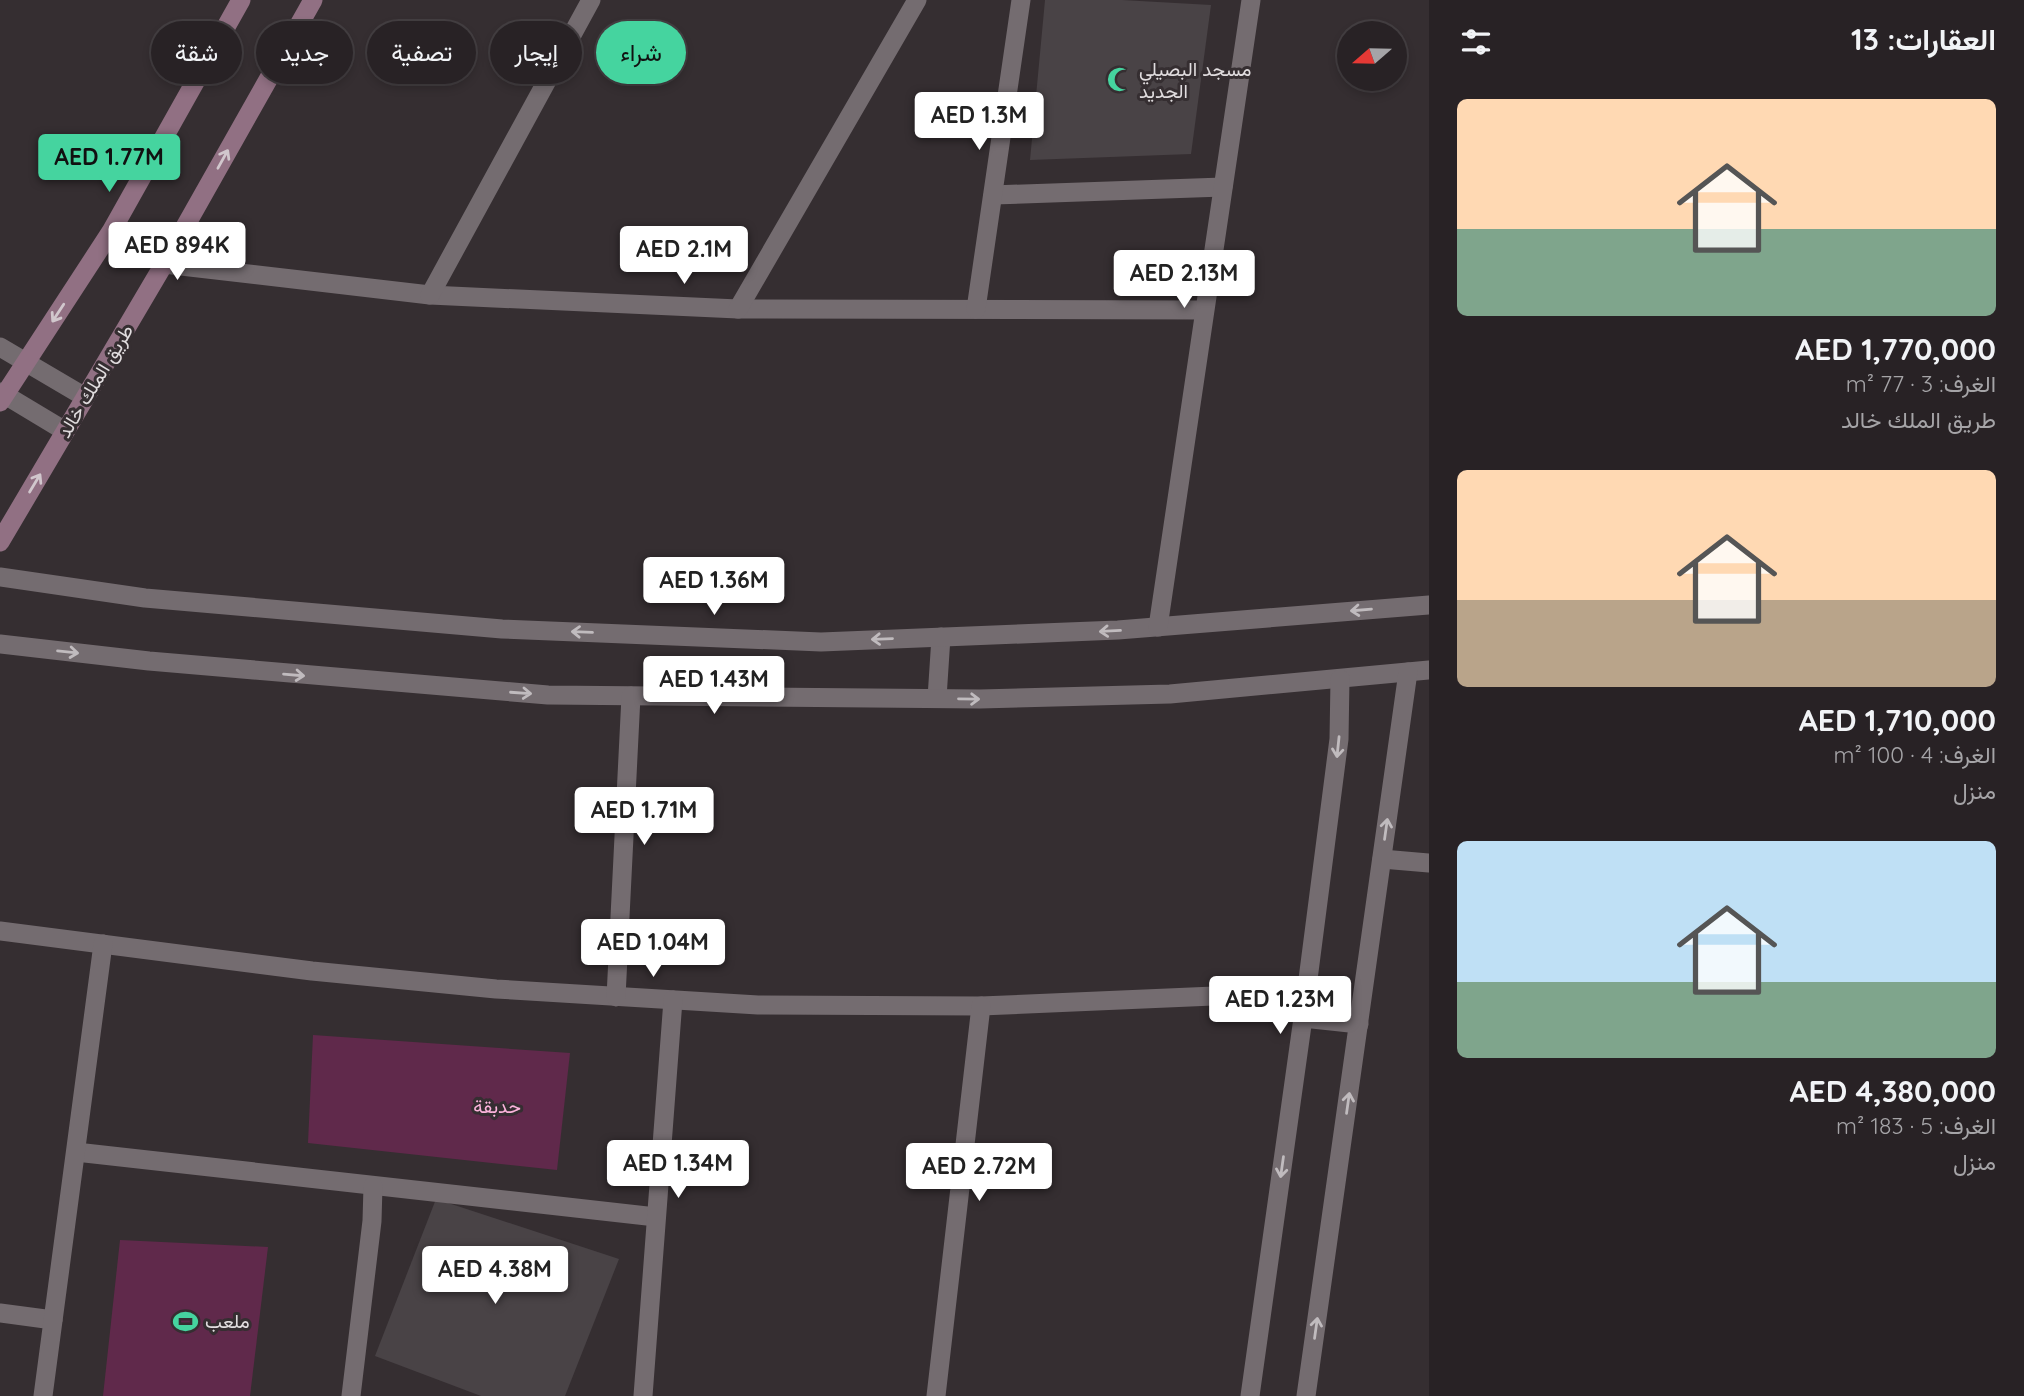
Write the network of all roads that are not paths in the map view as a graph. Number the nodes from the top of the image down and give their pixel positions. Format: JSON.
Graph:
{"nodes":[{"id":1,"x":241,"y":0,"type":"edge"},
{"id":2,"x":313,"y":0,"type":"edge"},
{"id":3,"x":591,"y":0,"type":"edge"},
{"id":4,"x":917,"y":0,"type":"edge"},
{"id":5,"x":1021,"y":0,"type":"edge"},
{"id":6,"x":1251,"y":0,"type":"edge"},
{"id":7,"x":1223,"y":187,"type":"junction"},
{"id":8,"x":993,"y":195,"type":"junction"},
{"id":9,"x":164,"y":264,"type":"junction"},
{"id":10,"x":430,"y":295,"type":"junction"},
{"id":11,"x":738,"y":309,"type":"junction"},
{"id":12,"x":976,"y":309,"type":"junction"},
{"id":13,"x":1204,"y":310,"type":"junction"},
{"id":14,"x":0,"y":347,"type":"edge"},
{"id":15,"x":26,"y":362,"type":"junction"},
{"id":16,"x":2,"y":396,"type":"edge"},
{"id":17,"x":85,"y":397,"type":"junction"},
{"id":18,"x":65,"y":431,"type":"junction"},
{"id":19,"x":0,"y":542,"type":"edge"},
{"id":20,"x":0,"y":578,"type":"edge"},
{"id":21,"x":1429,"y":605,"type":"edge"},
{"id":22,"x":1158,"y":627,"type":"junction"},
{"id":23,"x":941,"y":637,"type":"junction"},
{"id":24,"x":0,"y":645,"type":"edge"},
{"id":25,"x":1429,"y":670,"type":"edge"},
{"id":26,"x":1408,"y":672,"type":"junction"},
{"id":27,"x":1340,"y":679,"type":"junction"},
{"id":28,"x":631,"y":696,"type":"junction"},
{"id":29,"x":937,"y":698,"type":"junction"},
{"id":30,"x":1381,"y":859,"type":"junction"},
{"id":31,"x":1429,"y":863,"type":"edge"},
{"id":32,"x":0,"y":931,"type":"edge"},
{"id":33,"x":103,"y":944,"type":"junction"},
{"id":34,"x":1307,"y":992,"type":"junction"},
{"id":35,"x":617,"y":997,"type":"junction"},
{"id":36,"x":673,"y":1000,"type":"junction"},
{"id":37,"x":981,"y":1006,"type":"junction"},
{"id":38,"x":1303,"y":1018,"type":"junction"},
{"id":39,"x":1359,"y":1024,"type":"junction"},
{"id":40,"x":76,"y":1152,"type":"junction"},
{"id":41,"x":373,"y":1186,"type":"junction"},
{"id":42,"x":656,"y":1217,"type":"junction"},
{"id":43,"x":0,"y":1313,"type":"edge"},
{"id":44,"x":53,"y":1320,"type":"junction"},
{"id":45,"x":43,"y":1396,"type":"edge"},
{"id":46,"x":351,"y":1396,"type":"edge"},
{"id":47,"x":643,"y":1396,"type":"edge"},
{"id":48,"x":936,"y":1396,"type":"edge"},
{"id":49,"x":1250,"y":1396,"type":"edge"},
{"id":50,"x":1307,"y":1396,"type":"edge"}],
"edges":[{"from":1,"to":15,"type":"main road","one_way":true},
{"from":9,"to":2,"type":"main road","name":"طريق الملك خالد","one_way":true},
{"from":3,"to":10,"type":"street"},
{"from":4,"to":11,"type":"street"},
{"from":5,"to":8,"type":"street"},
{"from":6,"to":7,"type":"street"},
{"from":7,"to":8,"type":"street"},
{"from":7,"to":13,"type":"street"},
{"from":8,"to":12,"type":"street"},
{"from":9,"to":10,"type":"street"},
{"from":9,"to":17,"type":"main road","name":"طريق الملك خالد"},
{"from":10,"to":11,"type":"street"},
{"from":11,"to":12,"type":"street"},
{"from":12,"to":13,"type":"street"},
{"from":13,"to":22,"type":"street"},
{"from":14,"to":15,"type":"street"},
{"from":15,"to":16,"type":"main road"},
{"from":15,"to":17,"type":"street"},
{"from":16,"to":18,"type":"street"},
{"from":17,"to":18,"type":"main road","name":"طريق الملك خالد"},
{"from":19,"to":18,"type":"main road","name":"طريق الملك خالد","one_way":true},
{"from":23,"to":20,"type":"street","one_way":true},
{"from":21,"to":22,"type":"street","one_way":true},
{"from":22,"to":23,"type":"street","one_way":true},
{"from":23,"to":29,"type":"street"},
{"from":24,"to":28,"type":"street","one_way":true},
{"from":25,"to":26,"type":"street"},
{"from":26,"to":27,"type":"street"},
{"from":30,"to":26,"type":"street","one_way":true},
{"from":29,"to":27,"type":"street","one_way":true},
{"from":27,"to":34,"type":"street","one_way":true},
{"from":28,"to":29,"type":"street"},
{"from":28,"to":35,"type":"street"},
{"from":30,"to":31,"type":"street"},
{"from":30,"to":39,"type":"street"},
{"from":32,"to":33,"type":"street"},
{"from":33,"to":35,"type":"street"},
{"from":33,"to":40,"type":"street"},
{"from":34,"to":37,"type":"street"},
{"from":34,"to":38,"type":"street"},
{"from":35,"to":36,"type":"street"},
{"from":36,"to":37,"type":"street"},
{"from":36,"to":42,"type":"street"},
{"from":37,"to":48,"type":"street"},
{"from":38,"to":39,"type":"street"},
{"from":38,"to":49,"type":"street","one_way":true},
{"from":50,"to":39,"type":"street","one_way":true},
{"from":40,"to":41,"type":"street"},
{"from":40,"to":44,"type":"street"},
{"from":41,"to":42,"type":"street"},
{"from":41,"to":46,"type":"street"},
{"from":42,"to":47,"type":"street"},
{"from":43,"to":44,"type":"street"},
{"from":44,"to":45,"type":"street"}]}
